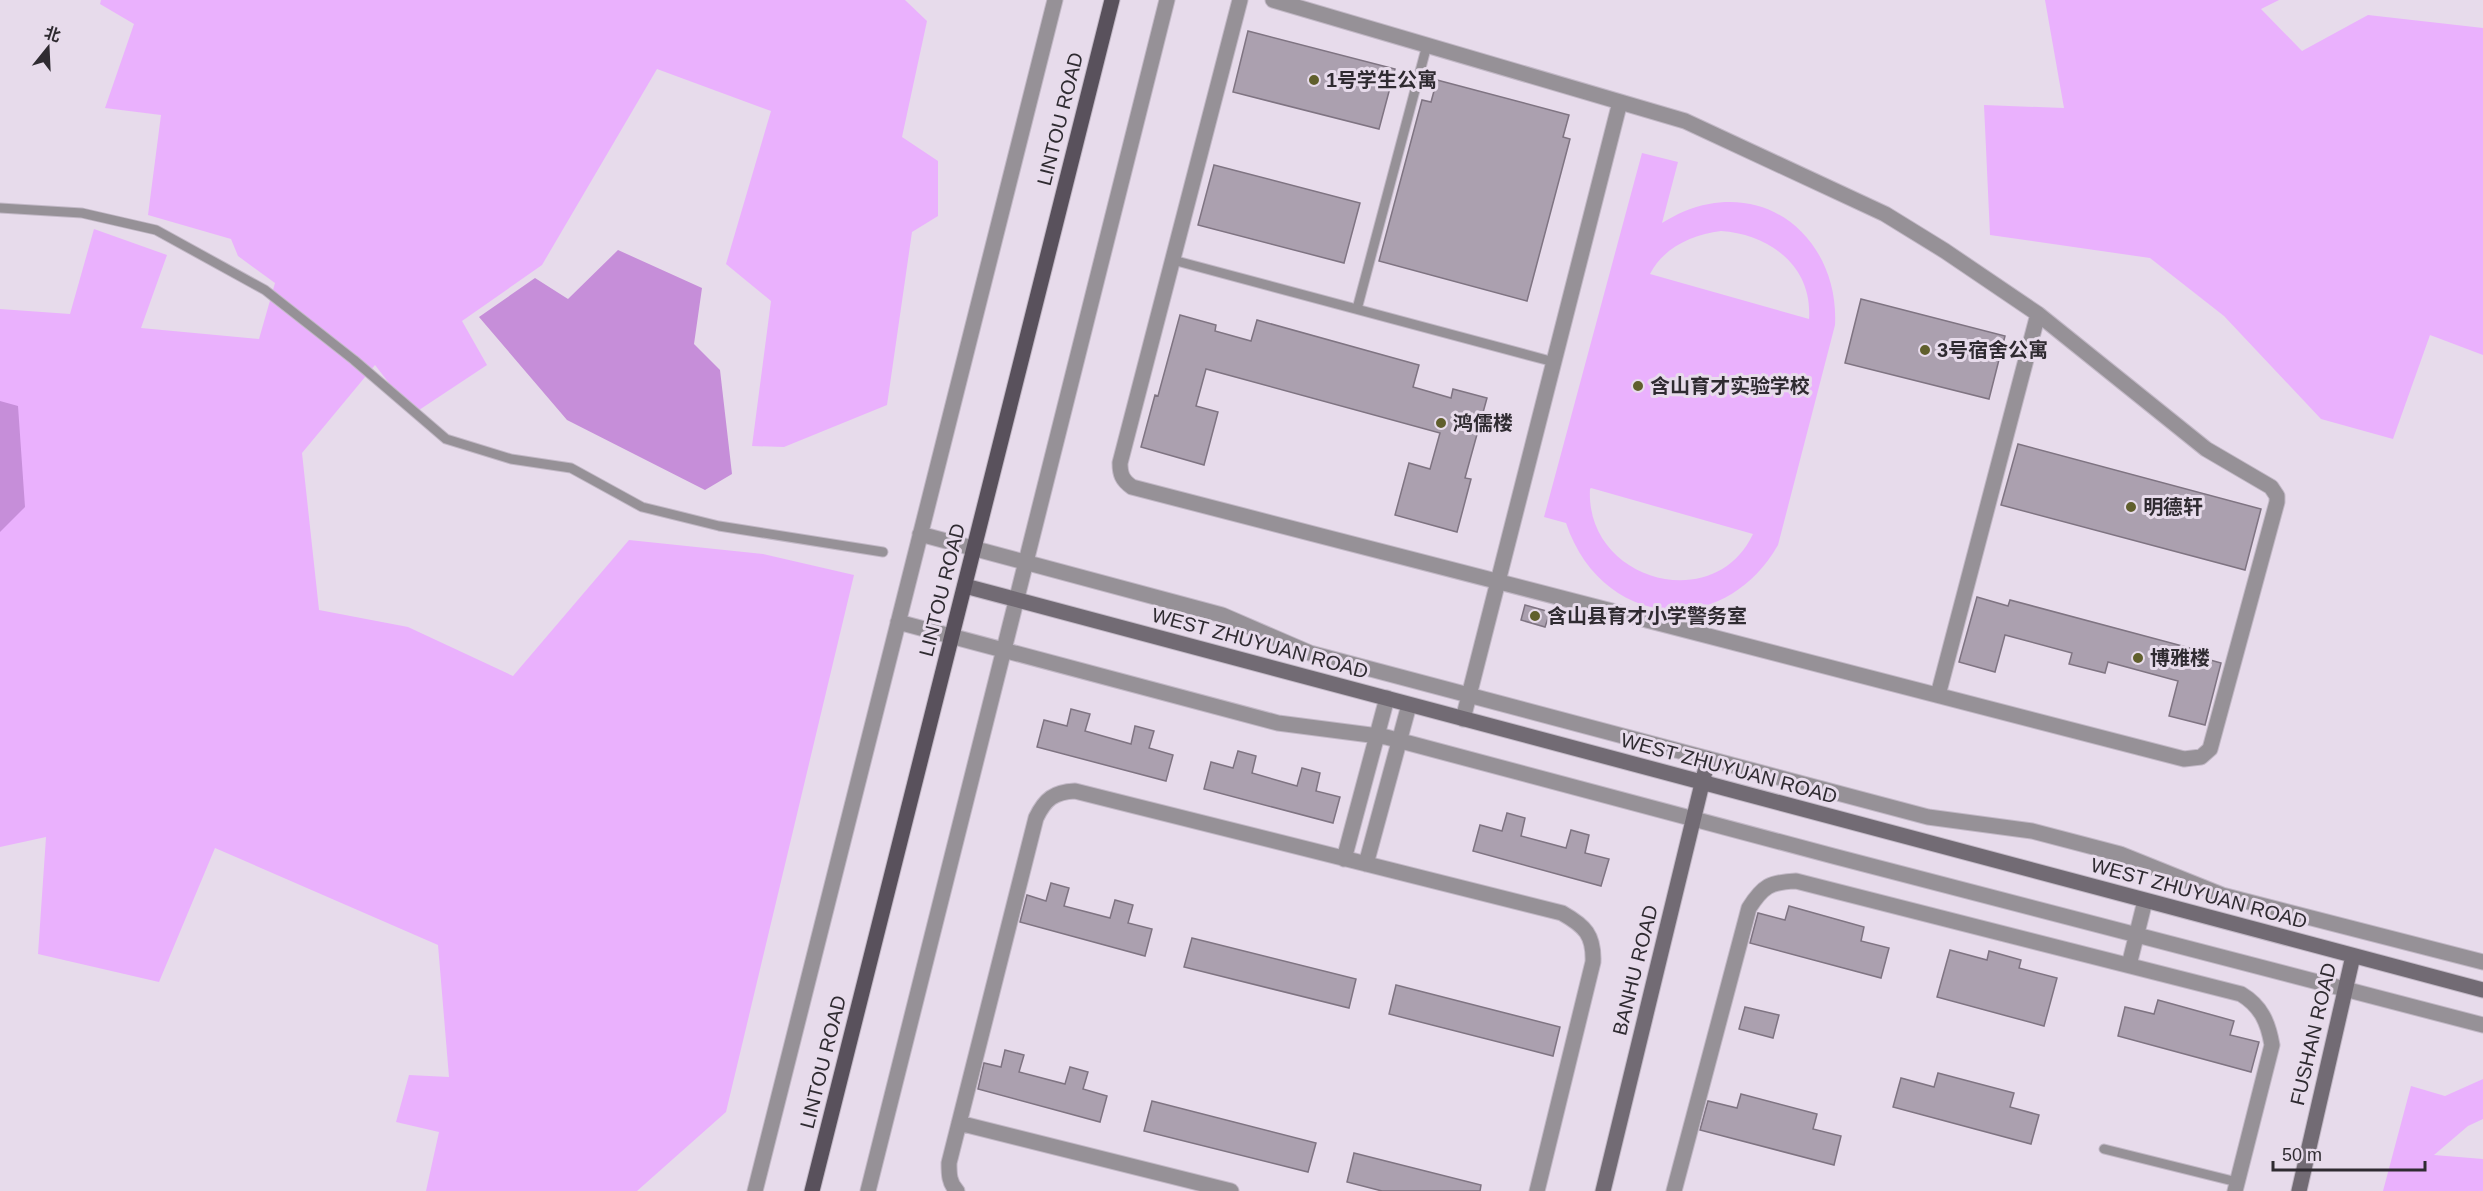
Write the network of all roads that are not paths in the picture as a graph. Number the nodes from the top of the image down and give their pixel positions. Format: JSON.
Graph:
{"nodes":[{"id":1,"x":1055,"y":0,"type":"edge"},
{"id":2,"x":1112,"y":0,"type":"edge"},
{"id":3,"x":1167,"y":0,"type":"edge"},
{"id":4,"x":1240,"y":0,"type":"edge"},
{"id":5,"x":1274,"y":0,"type":"edge"},
{"id":6,"x":1427,"y":45,"type":"junction"},
{"id":7,"x":1620,"y":102,"type":"junction"},
{"id":8,"x":0,"y":208,"type":"edge"},
{"id":9,"x":1173,"y":260,"type":"junction"},
{"id":10,"x":1357,"y":309,"type":"junction"},
{"id":11,"x":2038,"y":314,"type":"junction"},
{"id":12,"x":1554,"y":362,"type":"junction"},
{"id":13,"x":920,"y":534,"type":"junction"},
{"id":14,"x":974,"y":549,"type":"junction"},
{"id":15,"x":883,"y":552,"type":"dead end"},
{"id":16,"x":1026,"y":562,"type":"junction"},
{"id":17,"x":1498,"y":581,"type":"junction"},
{"id":18,"x":964,"y":586,"type":"junction"},
{"id":19,"x":1016,"y":600,"type":"junction"},
{"id":20,"x":898,"y":622,"type":"junction"},
{"id":21,"x":952,"y":636,"type":"junction"},
{"id":22,"x":1004,"y":650,"type":"junction"},
{"id":23,"x":1938,"y":695,"type":"junction"},
{"id":24,"x":1387,"y":698,"type":"junction"},
{"id":25,"x":1409,"y":705,"type":"junction"},
{"id":26,"x":1463,"y":719,"type":"junction"},
{"id":27,"x":1377,"y":736,"type":"junction"},
{"id":28,"x":1400,"y":741,"type":"junction"},
{"id":29,"x":1708,"y":759,"type":"junction"},
{"id":30,"x":1702,"y":783,"type":"junction"},
{"id":31,"x":1693,"y":819,"type":"junction"},
{"id":32,"x":1344,"y":859,"type":"junction"},
{"id":33,"x":1366,"y":864,"type":"junction"},
{"id":34,"x":2145,"y":901,"type":"junction"},
{"id":35,"x":2136,"y":935,"type":"junction"},
{"id":36,"x":2353,"y":956,"type":"junction"},
{"id":37,"x":2483,"y":962,"type":"edge"},
{"id":38,"x":2129,"y":965,"type":"junction"},
{"id":39,"x":2345,"y":989,"type":"junction"},
{"id":40,"x":2483,"y":990,"type":"edge"},
{"id":41,"x":2483,"y":1024,"type":"edge"},
{"id":42,"x":959,"y":1123,"type":"junction"},
{"id":43,"x":2104,"y":1149,"type":"dead end"},
{"id":44,"x":2236,"y":1186,"type":"edge"},
{"id":45,"x":755,"y":1191,"type":"edge"},
{"id":46,"x":812,"y":1191,"type":"edge"},
{"id":47,"x":867,"y":1191,"type":"edge"},
{"id":48,"x":957,"y":1191,"type":"edge"},
{"id":49,"x":1231,"y":1191,"type":"edge"},
{"id":50,"x":1537,"y":1191,"type":"edge"},
{"id":51,"x":1603,"y":1191,"type":"edge"},
{"id":52,"x":1674,"y":1191,"type":"edge"},
{"id":53,"x":2298,"y":1191,"type":"edge"}],
"edges":[{"from":1,"to":13,"type":"street"},
{"from":2,"to":14,"type":"main road","name":"LINTOU ROAD"},
{"from":3,"to":16,"type":"street"},
{"from":4,"to":9,"type":"street"},
{"from":5,"to":6,"type":"street"},
{"from":6,"to":7,"type":"street"},
{"from":6,"to":10,"type":"lane"},
{"from":7,"to":11,"type":"street"},
{"from":7,"to":12,"type":"street"},
{"from":8,"to":15,"type":"lane"},
{"from":9,"to":10,"type":"lane"},
{"from":9,"to":17,"type":"street"},
{"from":10,"to":12,"type":"lane"},
{"from":11,"to":23,"type":"street"},
{"from":11,"to":23,"type":"street"},
{"from":12,"to":17,"type":"street"},
{"from":13,"to":14,"type":"street"},
{"from":13,"to":20,"type":"street"},
{"from":14,"to":16,"type":"street"},
{"from":14,"to":18,"type":"main road","name":"LINTOU ROAD"},
{"from":16,"to":19,"type":"street"},
{"from":16,"to":29,"type":"street"},
{"from":17,"to":23,"type":"street"},
{"from":17,"to":26,"type":"street"},
{"from":18,"to":19,"type":"main road","name":"WEST ZHUYUAN ROAD"},
{"from":18,"to":21,"type":"main road","name":"LINTOU ROAD"},
{"from":19,"to":22,"type":"street"},
{"from":19,"to":24,"type":"main road","name":"WEST ZHUYUAN ROAD"},
{"from":20,"to":21,"type":"street"},
{"from":20,"to":45,"type":"street"},
{"from":21,"to":22,"type":"street"},
{"from":21,"to":46,"type":"main road","name":"LINTOU ROAD"},
{"from":22,"to":27,"type":"street"},
{"from":22,"to":47,"type":"street"},
{"from":24,"to":25,"type":"main road","name":"WEST ZHUYUAN ROAD"},
{"from":24,"to":27,"type":"street"},
{"from":25,"to":26,"type":"main road","name":"WEST ZHUYUAN ROAD"},
{"from":25,"to":28,"type":"street"},
{"from":26,"to":30,"type":"main road","name":"WEST ZHUYUAN ROAD"},
{"from":27,"to":28,"type":"street"},
{"from":27,"to":32,"type":"street"},
{"from":28,"to":31,"type":"street"},
{"from":28,"to":33,"type":"street"},
{"from":29,"to":30,"type":"main road","name":"BANHU ROAD"},
{"from":29,"to":37,"type":"street"},
{"from":30,"to":31,"type":"main road","name":"BANHU ROAD"},
{"from":30,"to":34,"type":"main road","name":"WEST ZHUYUAN ROAD"},
{"from":31,"to":35,"type":"street"},
{"from":31,"to":51,"type":"main road","name":"BANHU ROAD"},
{"from":32,"to":33,"type":"street"},
{"from":32,"to":42,"type":"street"},
{"from":33,"to":50,"type":"street"},
{"from":34,"to":35,"type":"street"},
{"from":34,"to":36,"type":"main road","name":"WEST ZHUYUAN ROAD"},
{"from":35,"to":38,"type":"street"},
{"from":35,"to":39,"type":"street"},
{"from":36,"to":39,"type":"main road","name":"FUSHAN ROAD"},
{"from":36,"to":40,"type":"main road","name":"WEST ZHUYUAN ROAD"},
{"from":38,"to":44,"type":"street"},
{"from":38,"to":52,"type":"street"},
{"from":39,"to":41,"type":"street"},
{"from":39,"to":53,"type":"main road","name":"FUSHAN ROAD"},
{"from":42,"to":48,"type":"street"},
{"from":42,"to":49,"type":"street"},
{"from":43,"to":44,"type":"lane"}]}
